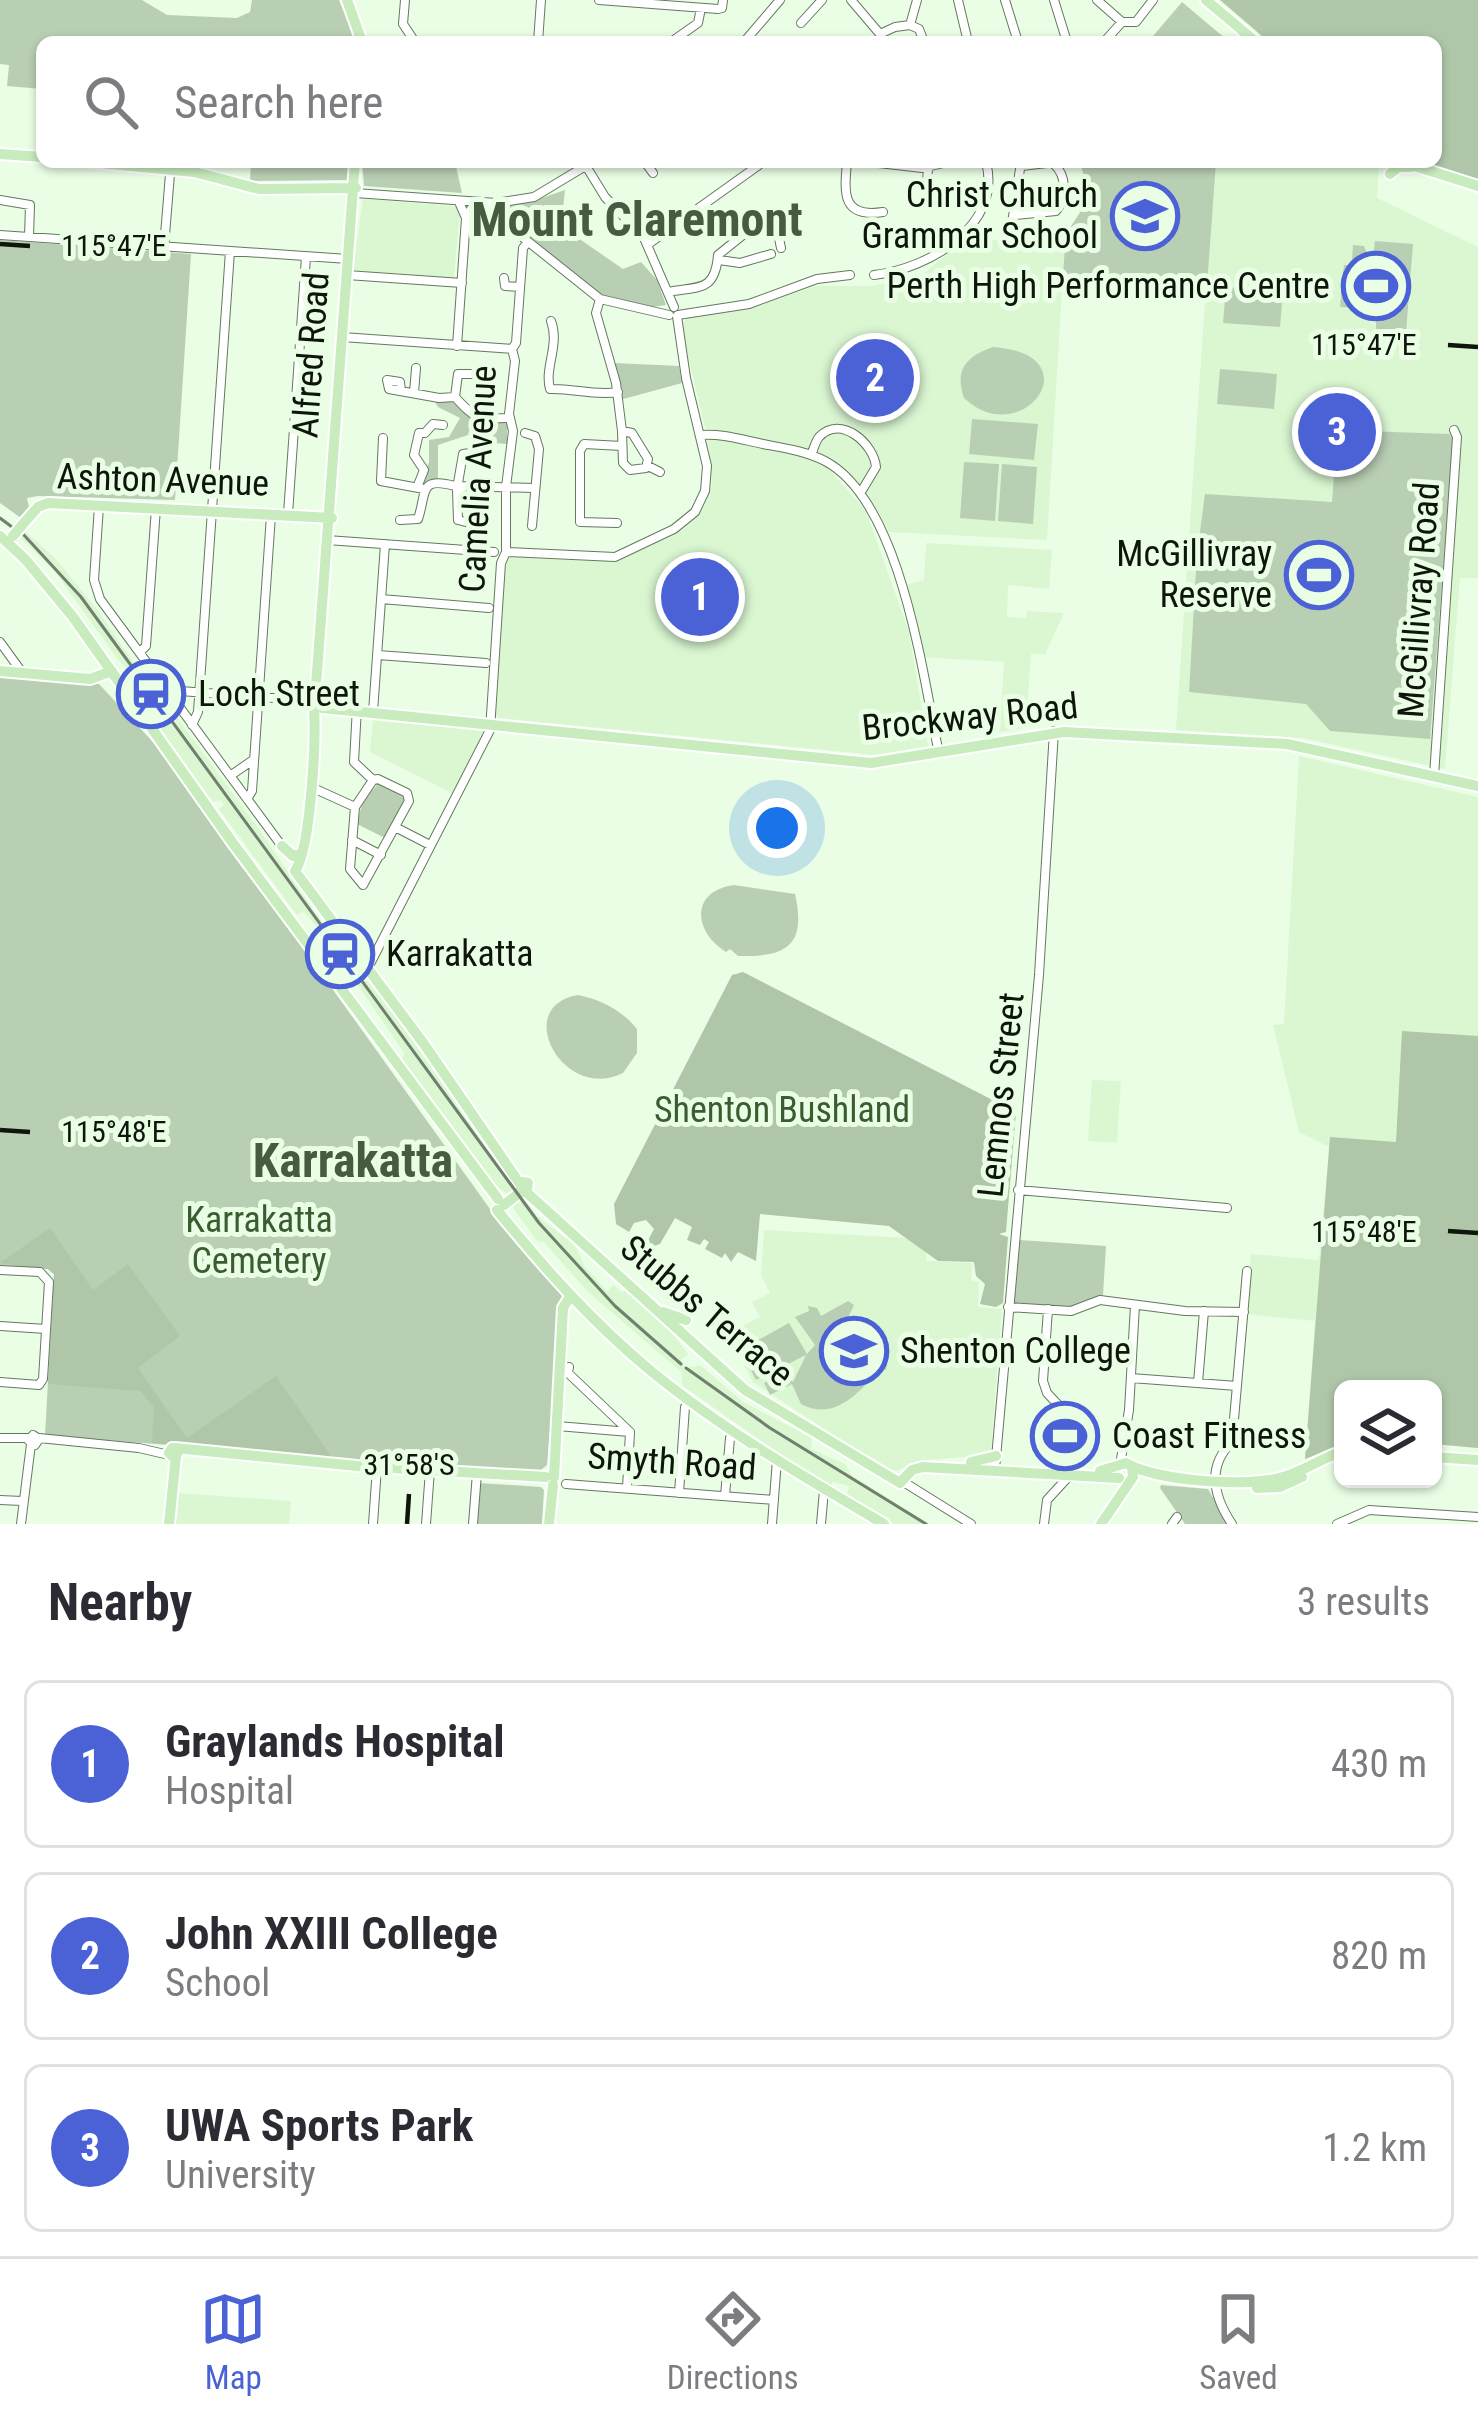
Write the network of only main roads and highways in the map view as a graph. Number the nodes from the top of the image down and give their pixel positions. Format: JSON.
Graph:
{"nodes":[{"id":1,"x":345,"y":0,"type":"edge"},
{"id":2,"x":1206,"y":0,"type":"edge"},
{"id":3,"x":360,"y":36,"type":"edge"},
{"id":4,"x":1249,"y":36,"type":"edge"},
{"id":5,"x":0,"y":154,"type":"edge"},
{"id":6,"x":36,"y":157,"type":"edge"},
{"id":7,"x":179,"y":168,"type":"edge"},
{"id":8,"x":355,"y":168,"type":"edge"},
{"id":9,"x":1419,"y":168,"type":"edge"},
{"id":10,"x":1478,"y":186,"type":"edge"},
{"id":11,"x":353,"y":191,"type":"junction"},
{"id":12,"x":330,"y":518,"type":"junction"},
{"id":13,"x":4,"y":542,"type":"edge"},
{"id":14,"x":0,"y":671,"type":"edge"},
{"id":15,"x":106,"y":672,"type":"junction"},
{"id":16,"x":316,"y":704,"type":"junction"},
{"id":17,"x":152,"y":728,"type":"junction"},
{"id":18,"x":1478,"y":784,"type":"edge"},
{"id":19,"x":311,"y":787,"type":"junction"},
{"id":20,"x":282,"y":846,"type":"road end"},
{"id":21,"x":302,"y":854,"type":"junction"},
{"id":22,"x":298,"y":872,"type":"junction"},
{"id":23,"x":524,"y":1186,"type":"junction"},
{"id":24,"x":499,"y":1204,"type":"junction"},
{"id":25,"x":571,"y":1294,"type":"junction"},
{"id":26,"x":660,"y":1310,"type":"junction"},
{"id":27,"x":686,"y":1320,"type":"dead end"},
{"id":28,"x":563,"y":1325,"type":"junction"},
{"id":29,"x":702,"y":1350,"type":"junction"},
{"id":30,"x":1442,"y":1454,"type":"edge"},
{"id":31,"x":1478,"y":1456,"type":"edge"},
{"id":32,"x":1334,"y":1458,"type":"edge"},
{"id":33,"x":997,"y":1462,"type":"junction"},
{"id":34,"x":1052,"y":1470,"type":"junction"},
{"id":35,"x":1123,"y":1473,"type":"junction"},
{"id":36,"x":901,"y":1478,"type":"junction"},
{"id":37,"x":551,"y":1479,"type":"junction"},
{"id":38,"x":1110,"y":1510,"type":"junction"},
{"id":39,"x":871,"y":1520,"type":"edge"},
{"id":40,"x":169,"y":1524,"type":"edge"},
{"id":41,"x":548,"y":1524,"type":"edge"},
{"id":42,"x":884,"y":1524,"type":"edge"},
{"id":43,"x":1101,"y":1524,"type":"edge"}],
"edges":[{"from":1,"to":3,"type":"main road"},
{"from":2,"to":4,"type":"main road"},
{"from":5,"to":6,"type":"main road"},
{"from":7,"to":11,"type":"main road"},
{"from":8,"to":11,"type":"main road","name":"Alfred Road"},
{"from":9,"to":10,"type":"main road"},
{"from":11,"to":12,"type":"main road","name":"Alfred Road"},
{"from":12,"to":13,"type":"main road","name":"Ashton Avenue","bridge":true},
{"from":12,"to":16,"type":"main road","name":"Alfred Road"},
{"from":13,"to":15,"type":"main road"},
{"from":14,"to":15,"type":"main road"},
{"from":15,"to":17,"type":"main road"},
{"from":15,"to":17,"type":"main road"},
{"from":16,"to":18,"type":"main road","name":"Brockway Road"},
{"from":16,"to":19,"type":"main road","name":"Alfred Road"},
{"from":17,"to":24,"type":"main road"},
{"from":19,"to":21,"type":"main road","name":"Alfred Road"},
{"from":19,"to":22,"type":"main road","name":"Alfred Road"},
{"from":20,"to":21,"type":"main road"},
{"from":21,"to":22,"type":"main road","name":"Alfred Road"},
{"from":22,"to":23,"type":"main road","name":"Stubbs Terrace"},
{"from":23,"to":24,"type":"main road"},
{"from":23,"to":26,"type":"main road","name":"Stubbs Terrace"},
{"from":23,"to":29,"type":"main road","name":"Stubbs Terrace"},
{"from":24,"to":25,"type":"main road"},
{"from":25,"to":28,"type":"main road"},
{"from":25,"to":28,"type":"main road"},
{"from":25,"to":39,"type":"main road"},
{"from":26,"to":27,"type":"main road"},
{"from":26,"to":29,"type":"main road","name":"Stubbs Terrace"},
{"from":28,"to":37,"type":"main road"},
{"from":29,"to":36,"type":"main road","name":"Stubbs Terrace"},
{"from":30,"to":31,"type":"main road"},
{"from":32,"to":35,"type":"main road"},
{"from":33,"to":34,"type":"main road"},
{"from":33,"to":34,"type":"main road"},
{"from":33,"to":36,"type":"main road"},
{"from":33,"to":36,"type":"main road"},
{"from":34,"to":35,"type":"main road"},
{"from":34,"to":35,"type":"main road"},
{"from":35,"to":38,"type":"main road"},
{"from":35,"to":38,"type":"main road"},
{"from":37,"to":40,"type":"main road","name":"Smyth Road"},
{"from":37,"to":41,"type":"main road"},
{"from":38,"to":43,"type":"main road"},
{"from":39,"to":42,"type":"main road"}]}
